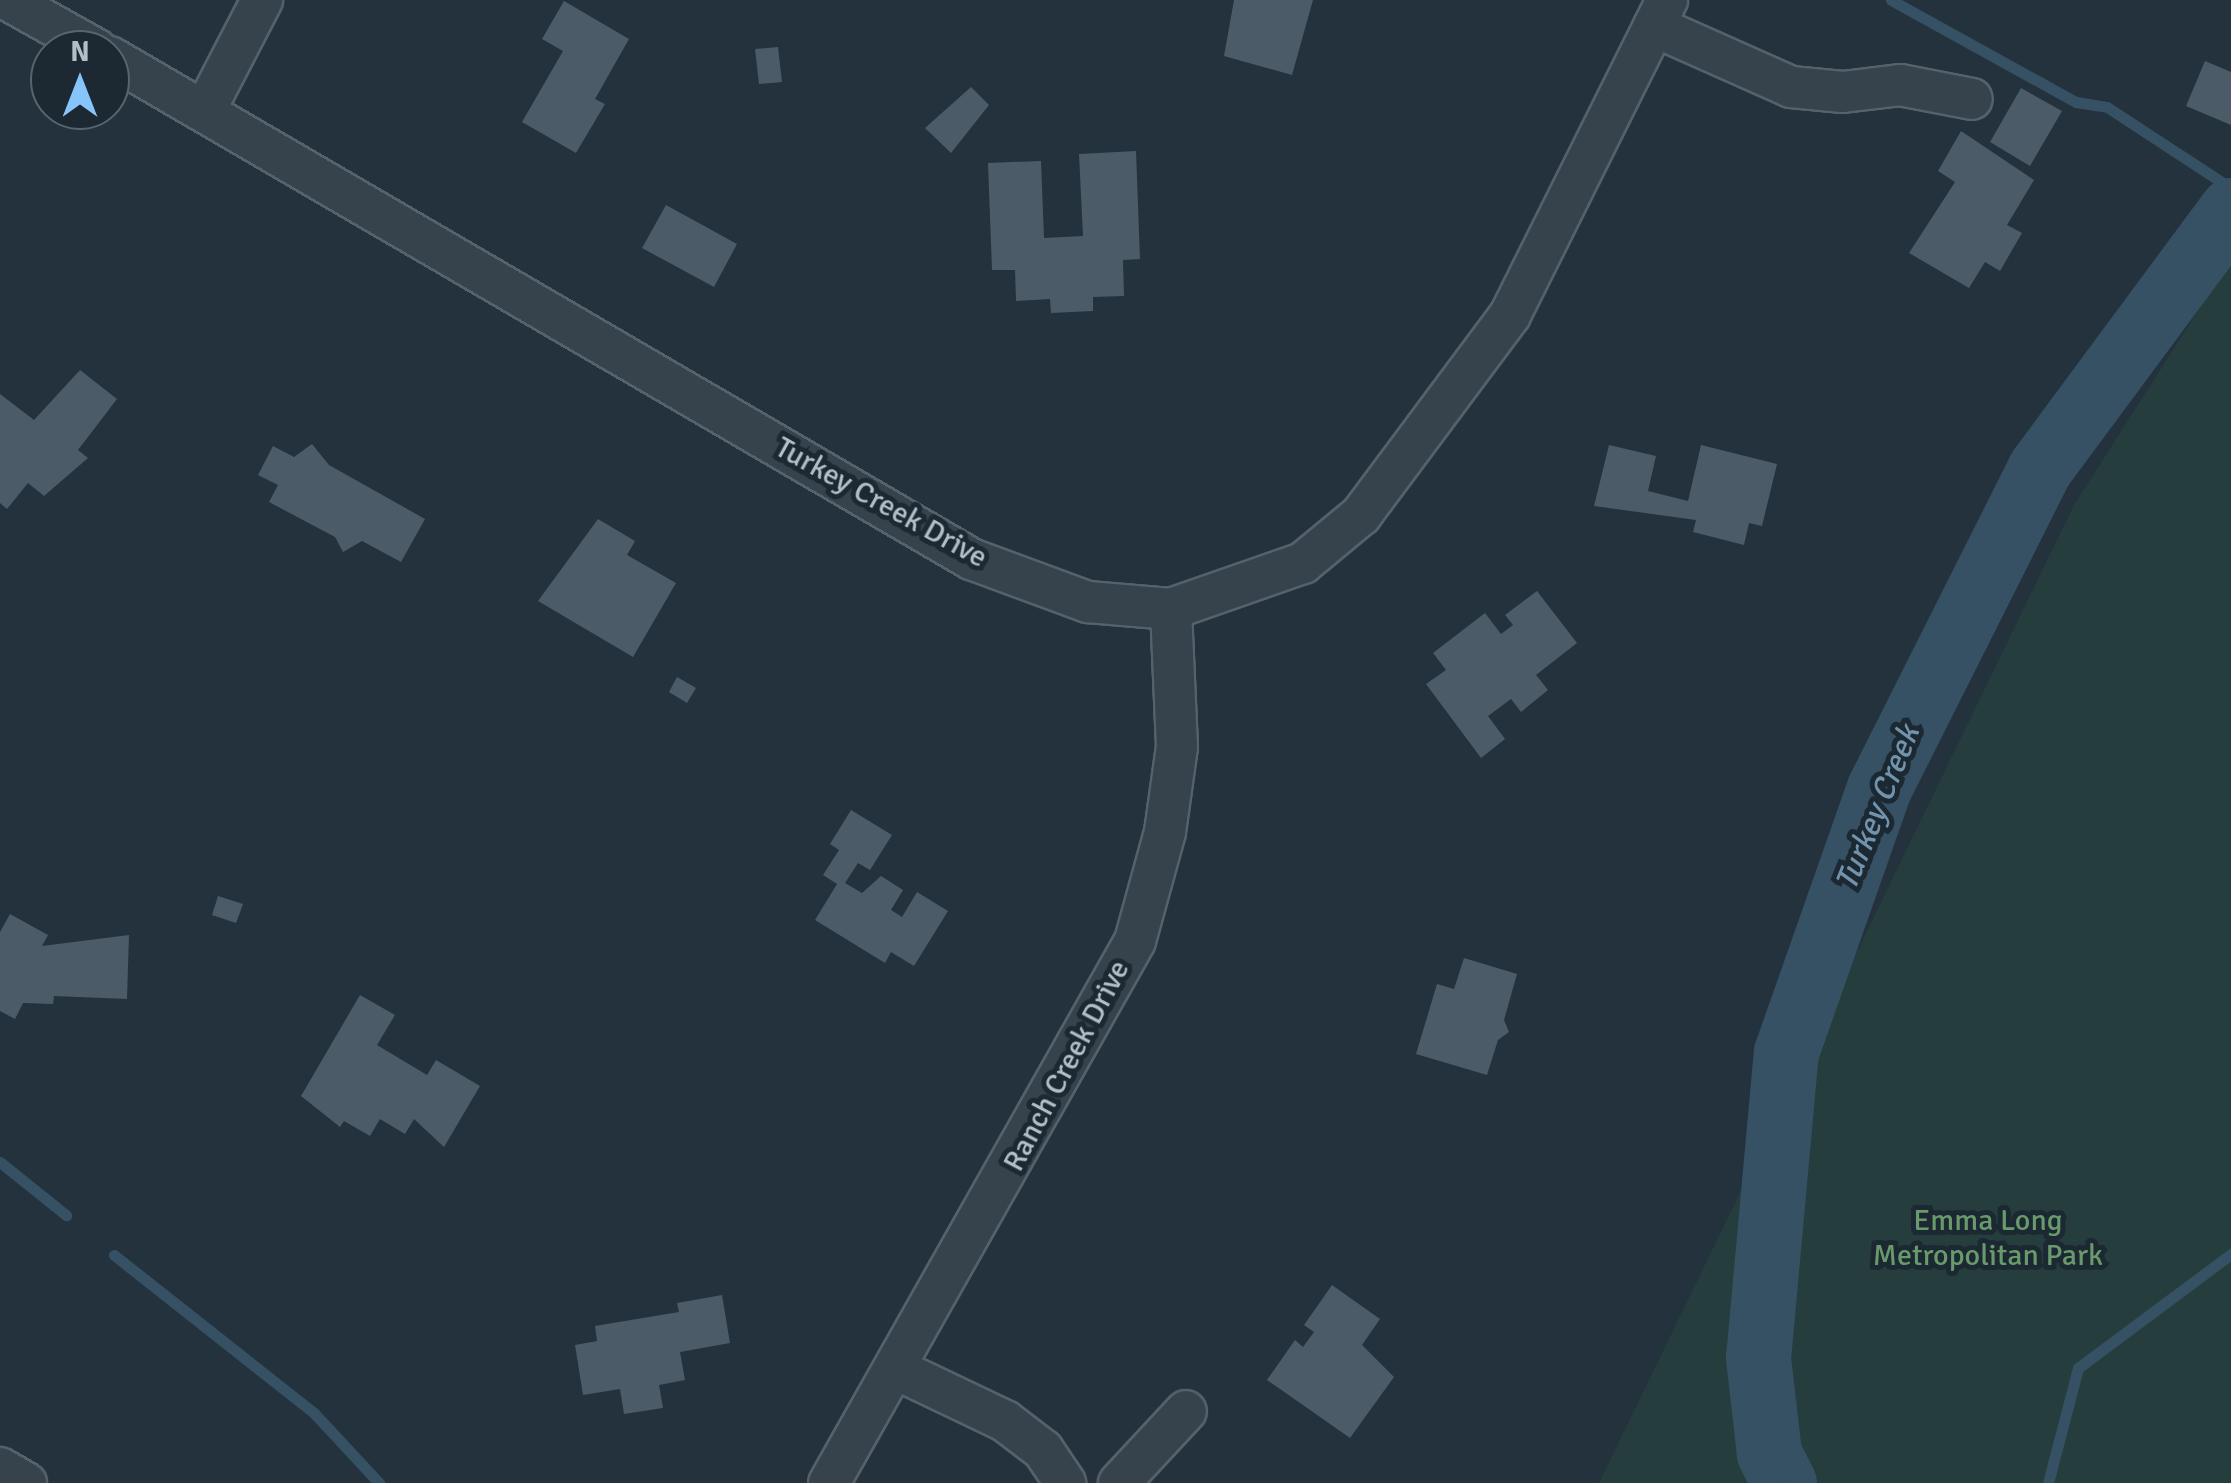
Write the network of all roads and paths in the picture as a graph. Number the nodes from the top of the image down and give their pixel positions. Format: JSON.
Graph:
{"nodes":[{"id":1,"x":8,"y":0,"type":"edge"},
{"id":2,"x":262,"y":0,"type":"edge"},
{"id":3,"x":1660,"y":13,"type":"edge"},
{"id":4,"x":61,"y":30,"type":"edge"},
{"id":5,"x":130,"y":68,"type":"edge"},
{"id":6,"x":1972,"y":99,"type":"dead end"},
{"id":7,"x":204,"y":110,"type":"junction"},
{"id":8,"x":1172,"y":608,"type":"junction"},
{"id":9,"x":896,"y":1369,"type":"junction"},
{"id":10,"x":1186,"y":1411,"type":"dead end"},
{"id":11,"x":0,"y":1468,"type":"edge"},
{"id":12,"x":26,"y":1483,"type":"edge"},
{"id":13,"x":828,"y":1483,"type":"edge"},
{"id":14,"x":1065,"y":1483,"type":"edge"},
{"id":15,"x":1118,"y":1483,"type":"edge"}],
"edges":[{"from":1,"to":4,"type":"street"},
{"from":2,"to":7,"type":"street"},
{"from":3,"to":6,"type":"street"},
{"from":3,"to":8,"type":"street","name":"Turkey Creek Drive"},
{"from":5,"to":7,"type":"street","name":"Turkey Creek Drive"},
{"from":7,"to":8,"type":"street","name":"Turkey Creek Drive"},
{"from":8,"to":9,"type":"street","name":"Ranch Creek Drive"},
{"from":9,"to":13,"type":"street","name":"Ranch Creek Drive"},
{"from":9,"to":14,"type":"street"},
{"from":10,"to":15,"type":"street"},
{"from":11,"to":12,"type":"street"}]}
